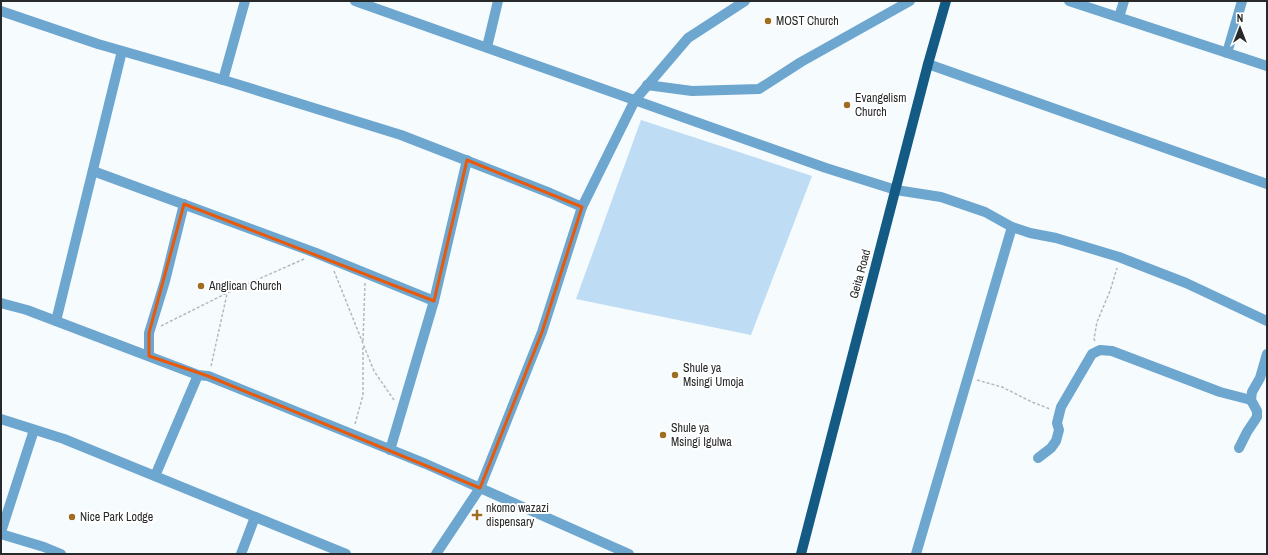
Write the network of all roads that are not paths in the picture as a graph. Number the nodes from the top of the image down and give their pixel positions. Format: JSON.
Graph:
{"nodes":[{"id":1,"x":245,"y":1,"type":"edge"},
{"id":2,"x":355,"y":1,"type":"edge"},
{"id":3,"x":498,"y":1,"type":"edge"},
{"id":4,"x":730,"y":1,"type":"edge"},
{"id":5,"x":745,"y":1,"type":"edge"},
{"id":6,"x":910,"y":1,"type":"edge"},
{"id":7,"x":946,"y":1,"type":"edge"},
{"id":8,"x":1069,"y":1,"type":"edge"},
{"id":9,"x":1124,"y":1,"type":"edge"},
{"id":10,"x":1242,"y":1,"type":"edge"},
{"id":11,"x":1,"y":10,"type":"edge"},
{"id":12,"x":726,"y":13,"type":"junction"},
{"id":13,"x":1119,"y":17,"type":"junction"},
{"id":14,"x":487,"y":47,"type":"junction"},
{"id":15,"x":122,"y":51,"type":"junction"},
{"id":16,"x":1227,"y":53,"type":"junction"},
{"id":17,"x":928,"y":64,"type":"junction"},
{"id":18,"x":1267,"y":66,"type":"edge"},
{"id":19,"x":223,"y":80,"type":"junction"},
{"id":20,"x":647,"y":85,"type":"junction"},
{"id":21,"x":635,"y":100,"type":"junction"},
{"id":22,"x":467,"y":160,"type":"junction"},
{"id":23,"x":93,"y":171,"type":"junction"},
{"id":24,"x":1267,"y":184,"type":"edge"},
{"id":25,"x":896,"y":190,"type":"junction"},
{"id":26,"x":184,"y":204,"type":"junction"},
{"id":27,"x":582,"y":208,"type":"junction"},
{"id":28,"x":1012,"y":227,"type":"junction"},
{"id":29,"x":434,"y":300,"type":"junction"},
{"id":30,"x":1,"y":304,"type":"edge"},
{"id":31,"x":56,"y":321,"type":"junction"},
{"id":32,"x":1267,"y":321,"type":"edge"},
{"id":33,"x":1267,"y":354,"type":"edge"},
{"id":34,"x":149,"y":356,"type":"junction"},
{"id":35,"x":198,"y":374,"type":"junction"},
{"id":36,"x":1251,"y":400,"type":"junction"},
{"id":37,"x":1,"y":419,"type":"edge"},
{"id":38,"x":34,"y":430,"type":"junction"},
{"id":39,"x":1239,"y":448,"type":"dead end"},
{"id":40,"x":390,"y":450,"type":"junction"},
{"id":41,"x":1038,"y":458,"type":"dead end"},
{"id":42,"x":154,"y":476,"type":"junction"},
{"id":43,"x":480,"y":488,"type":"junction"},
{"id":44,"x":255,"y":517,"type":"junction"},
{"id":45,"x":1,"y":533,"type":"edge"},
{"id":46,"x":61,"y":554,"type":"edge"},
{"id":47,"x":241,"y":554,"type":"edge"},
{"id":48,"x":346,"y":554,"type":"edge"},
{"id":49,"x":436,"y":554,"type":"edge"},
{"id":50,"x":630,"y":554,"type":"edge"},
{"id":51,"x":801,"y":554,"type":"edge"},
{"id":52,"x":916,"y":554,"type":"edge"}],
"edges":[{"from":1,"to":19,"type":"street"},
{"from":2,"to":14,"type":"street"},
{"from":3,"to":14,"type":"street"},
{"from":4,"to":12,"type":"street"},
{"from":5,"to":12,"type":"street"},
{"from":6,"to":20,"type":"street"},
{"from":7,"to":17,"type":"main road","name":"Geita Road"},
{"from":8,"to":13,"type":"street"},
{"from":9,"to":13,"type":"street"},
{"from":10,"to":16,"type":"street"},
{"from":11,"to":15,"type":"street"},
{"from":12,"to":20,"type":"street"},
{"from":13,"to":16,"type":"street"},
{"from":14,"to":21,"type":"street"},
{"from":15,"to":19,"type":"street"},
{"from":15,"to":23,"type":"street"},
{"from":16,"to":18,"type":"street"},
{"from":17,"to":24,"type":"street"},
{"from":17,"to":25,"type":"main road","name":"Geita Road"},
{"from":19,"to":22,"type":"street"},
{"from":20,"to":21,"type":"street"},
{"from":21,"to":25,"type":"street"},
{"from":21,"to":27,"type":"street"},
{"from":22,"to":27,"type":"street"},
{"from":22,"to":29,"type":"street"},
{"from":23,"to":26,"type":"street"},
{"from":23,"to":31,"type":"street"},
{"from":25,"to":28,"type":"street"},
{"from":25,"to":51,"type":"main road","name":"Geita Road"},
{"from":26,"to":29,"type":"street"},
{"from":26,"to":34,"type":"street"},
{"from":27,"to":43,"type":"street"},
{"from":28,"to":32,"type":"street"},
{"from":28,"to":52,"type":"street"},
{"from":29,"to":40,"type":"street"},
{"from":30,"to":31,"type":"street"},
{"from":31,"to":34,"type":"street"},
{"from":33,"to":36,"type":"street"},
{"from":34,"to":35,"type":"street"},
{"from":35,"to":40,"type":"street"},
{"from":35,"to":42,"type":"street"},
{"from":36,"to":39,"type":"street"},
{"from":36,"to":41,"type":"street"},
{"from":37,"to":38,"type":"street"},
{"from":38,"to":42,"type":"street"},
{"from":38,"to":45,"type":"street"},
{"from":40,"to":43,"type":"street"},
{"from":42,"to":44,"type":"street"},
{"from":43,"to":49,"type":"street"},
{"from":43,"to":50,"type":"street"},
{"from":44,"to":47,"type":"street"},
{"from":44,"to":48,"type":"street"},
{"from":45,"to":46,"type":"street"}]}
